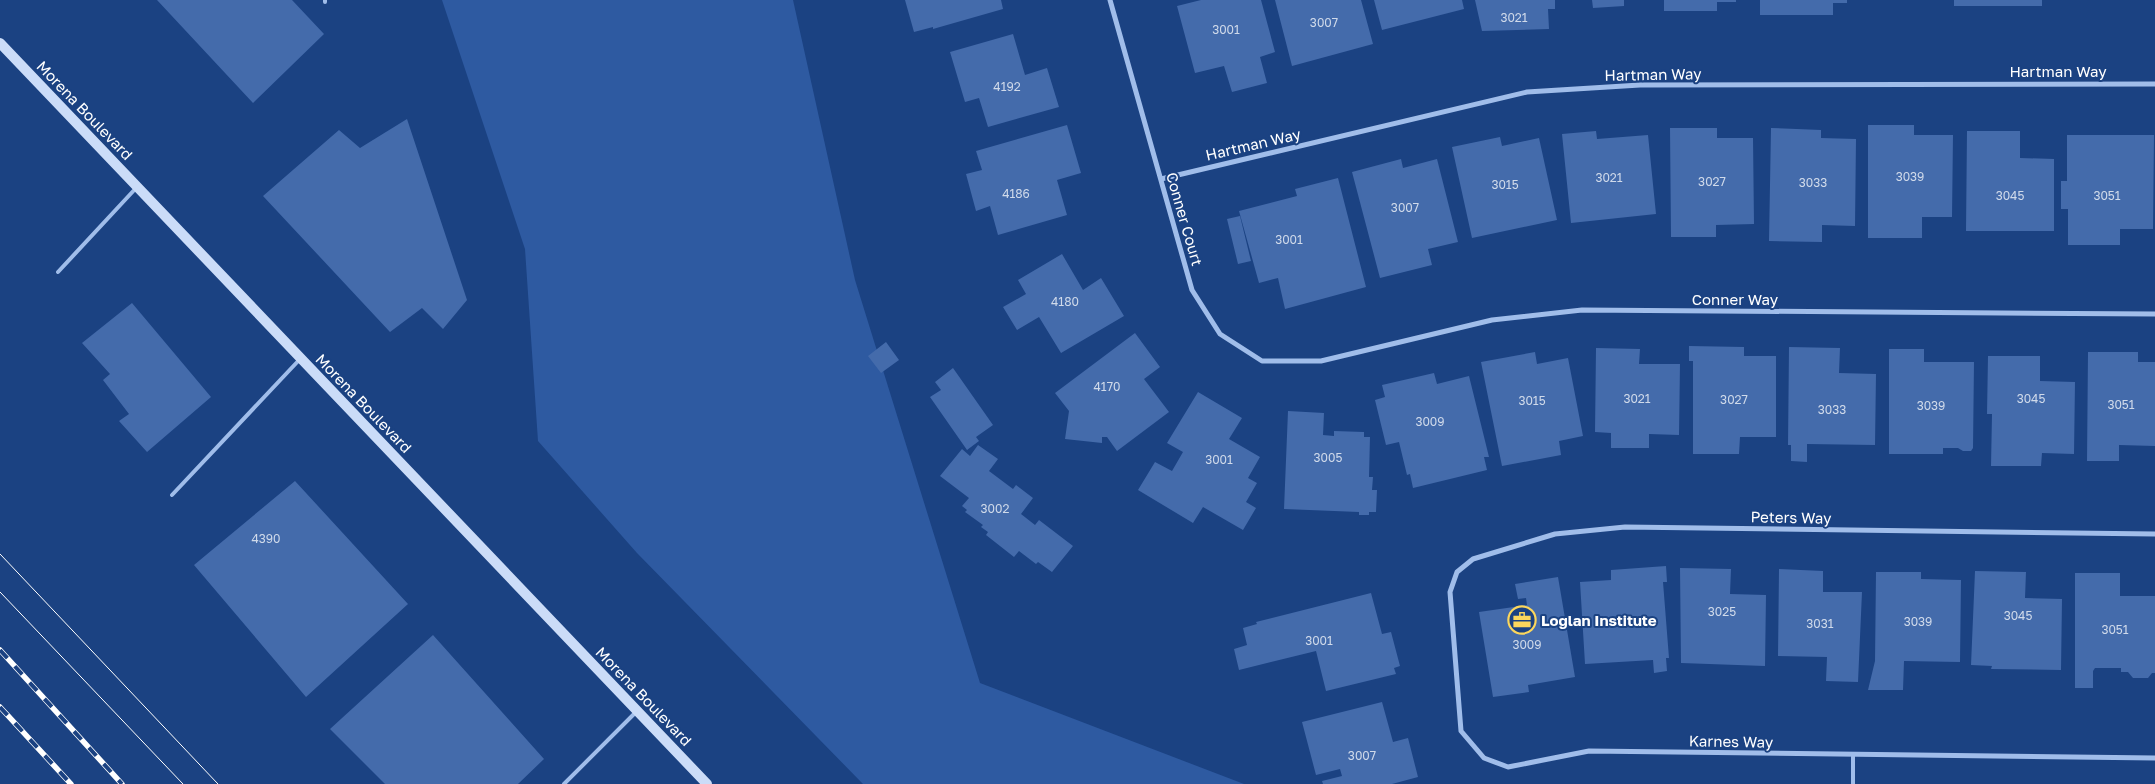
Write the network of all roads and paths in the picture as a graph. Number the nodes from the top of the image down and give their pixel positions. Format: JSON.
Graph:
{"nodes":[{"id":1,"x":1110,"y":0,"type":"edge"},
{"id":2,"x":0,"y":43,"type":"edge"},
{"id":3,"x":2155,"y":84,"type":"edge"},
{"id":4,"x":1161,"y":179,"type":"junction"},
{"id":5,"x":137,"y":186,"type":"junction"},
{"id":6,"x":58,"y":272,"type":"dead end"},
{"id":7,"x":2155,"y":314,"type":"edge"},
{"id":8,"x":301,"y":358,"type":"junction"},
{"id":9,"x":1321,"y":361,"type":"joint"},
{"id":10,"x":172,"y":495,"type":"dead end"},
{"id":11,"x":2155,"y":534,"type":"edge"},
{"id":12,"x":1450,"y":592,"type":"joint"},
{"id":13,"x":637,"y":711,"type":"junction"},
{"id":14,"x":1853,"y":755,"type":"junction"},
{"id":15,"x":2155,"y":758,"type":"edge"},
{"id":16,"x":564,"y":784,"type":"edge"},
{"id":17,"x":707,"y":784,"type":"edge"},
{"id":18,"x":1853,"y":784,"type":"edge"}],
"edges":[{"from":1,"to":4,"type":"street","name":"Conner Court"},
{"from":2,"to":5,"type":"main road","name":"Morena Boulevard"},
{"from":3,"to":4,"type":"street","name":"Hartman Way"},
{"from":4,"to":9,"type":"street","name":"Conner Court"},
{"from":5,"to":6,"type":"lane"},
{"from":5,"to":8,"type":"main road","name":"Morena Boulevard"},
{"from":7,"to":9,"type":"street","name":"Conner Way"},
{"from":8,"to":10,"type":"lane"},
{"from":8,"to":13,"type":"main road","name":"Morena Boulevard"},
{"from":11,"to":12,"type":"street","name":"Peters Way"},
{"from":12,"to":14,"type":"street","name":"Karnes Way"},
{"from":13,"to":16,"type":"lane"},
{"from":13,"to":17,"type":"main road","name":"Morena Boulevard"},
{"from":14,"to":15,"type":"street","name":"Karnes Way"},
{"from":14,"to":18,"type":"lane"}]}
